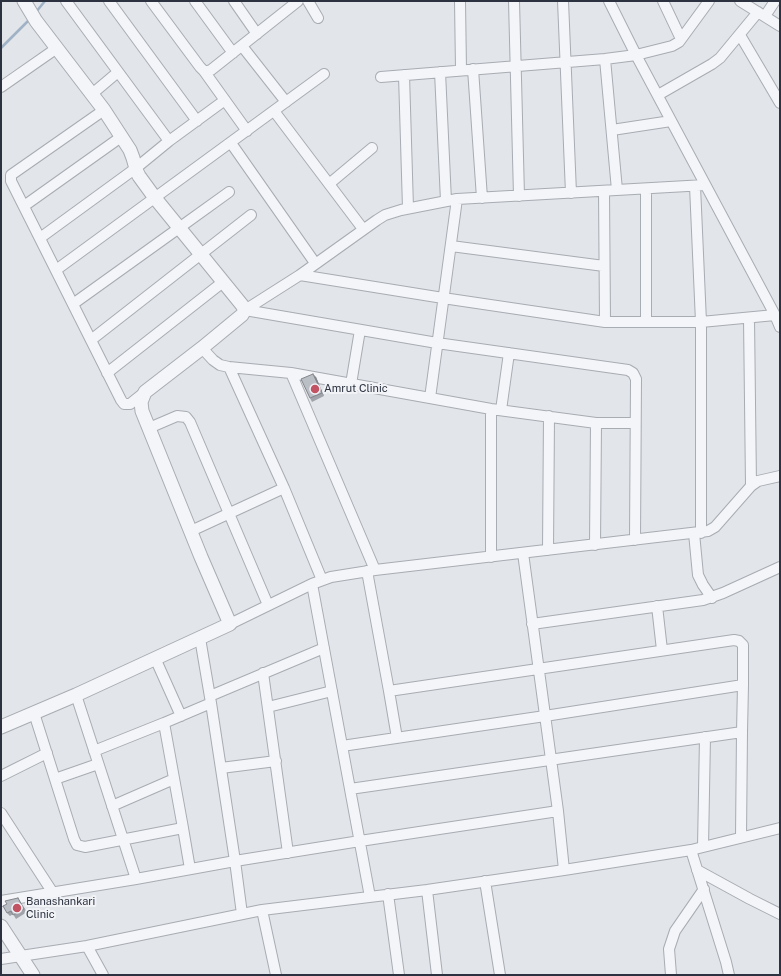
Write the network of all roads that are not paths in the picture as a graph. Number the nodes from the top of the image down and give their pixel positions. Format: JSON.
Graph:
{"nodes":[{"id":1,"x":66,"y":1,"type":"edge"},
{"id":2,"x":109,"y":1,"type":"edge"},
{"id":3,"x":151,"y":1,"type":"edge"},
{"id":4,"x":195,"y":1,"type":"edge"},
{"id":5,"x":234,"y":1,"type":"edge"},
{"id":6,"x":298,"y":1,"type":"edge"},
{"id":7,"x":308,"y":1,"type":"edge"},
{"id":8,"x":460,"y":1,"type":"edge"},
{"id":9,"x":514,"y":1,"type":"edge"},
{"id":10,"x":563,"y":1,"type":"edge"},
{"id":11,"x":609,"y":1,"type":"edge"},
{"id":12,"x":663,"y":1,"type":"edge"},
{"id":13,"x":709,"y":1,"type":"edge"},
{"id":14,"x":740,"y":1,"type":"edge"},
{"id":15,"x":775,"y":1,"type":"edge"},
{"id":16,"x":30,"y":11,"type":"edge"},
{"id":17,"x":762,"y":14,"type":"junction"},
{"id":18,"x":318,"y":18,"type":"dead end"},
{"id":19,"x":780,"y":26,"type":"edge"},
{"id":20,"x":257,"y":34,"type":"junction"},
{"id":21,"x":740,"y":35,"type":"junction"},
{"id":22,"x":681,"y":39,"type":"junction"},
{"id":23,"x":242,"y":46,"type":"junction"},
{"id":24,"x":57,"y":48,"type":"junction"},
{"id":25,"x":232,"y":53,"type":"junction"},
{"id":26,"x":636,"y":54,"type":"junction"},
{"id":27,"x":605,"y":58,"type":"junction"},
{"id":28,"x":566,"y":62,"type":"junction"},
{"id":29,"x":516,"y":65,"type":"junction"},
{"id":30,"x":472,"y":69,"type":"junction"},
{"id":31,"x":462,"y":70,"type":"junction"},
{"id":32,"x":204,"y":71,"type":"junction"},
{"id":33,"x":118,"y":72,"type":"junction"},
{"id":34,"x":440,"y":72,"type":"junction"},
{"id":35,"x":324,"y":74,"type":"dead end"},
{"id":36,"x":404,"y":75,"type":"junction"},
{"id":37,"x":381,"y":77,"type":"dead end"},
{"id":38,"x":1,"y":87,"type":"edge"},
{"id":39,"x":92,"y":94,"type":"junction"},
{"id":40,"x":658,"y":95,"type":"junction"},
{"id":41,"x":225,"y":100,"type":"junction"},
{"id":42,"x":286,"y":102,"type":"junction"},
{"id":43,"x":780,"y":103,"type":"edge"},
{"id":44,"x":104,"y":110,"type":"junction"},
{"id":45,"x":274,"y":111,"type":"junction"},
{"id":46,"x":197,"y":120,"type":"junction"},
{"id":47,"x":671,"y":121,"type":"junction"},
{"id":48,"x":612,"y":130,"type":"junction"},
{"id":49,"x":247,"y":131,"type":"junction"},
{"id":50,"x":121,"y":136,"type":"junction"},
{"id":51,"x":169,"y":141,"type":"junction"},
{"id":52,"x":231,"y":143,"type":"junction"},
{"id":53,"x":372,"y":148,"type":"dead end"},
{"id":54,"x":136,"y":168,"type":"junction"},
{"id":55,"x":329,"y":184,"type":"junction"},
{"id":56,"x":700,"y":186,"type":"junction"},
{"id":57,"x":646,"y":189,"type":"junction"},
{"id":58,"x":617,"y":190,"type":"junction"},
{"id":59,"x":604,"y":191,"type":"junction"},
{"id":60,"x":229,"y":192,"type":"dead end"},
{"id":61,"x":571,"y":193,"type":"junction"},
{"id":62,"x":518,"y":196,"type":"junction"},
{"id":63,"x":155,"y":198,"type":"junction"},
{"id":64,"x":482,"y":198,"type":"junction"},
{"id":65,"x":457,"y":199,"type":"junction"},
{"id":66,"x":446,"y":201,"type":"junction"},
{"id":67,"x":24,"y":206,"type":"junction"},
{"id":68,"x":408,"y":208,"type":"junction"},
{"id":69,"x":251,"y":215,"type":"dead end"},
{"id":70,"x":179,"y":228,"type":"junction"},
{"id":71,"x":363,"y":229,"type":"junction"},
{"id":72,"x":40,"y":238,"type":"junction"},
{"id":73,"x":451,"y":246,"type":"junction"},
{"id":74,"x":200,"y":254,"type":"junction"},
{"id":75,"x":315,"y":263,"type":"junction"},
{"id":76,"x":604,"y":266,"type":"junction"},
{"id":77,"x":56,"y":270,"type":"junction"},
{"id":78,"x":300,"y":275,"type":"junction"},
{"id":79,"x":223,"y":282,"type":"junction"},
{"id":80,"x":443,"y":298,"type":"junction"},
{"id":81,"x":73,"y":304,"type":"junction"},
{"id":82,"x":245,"y":310,"type":"junction"},
{"id":83,"x":775,"y":315,"type":"junction"},
{"id":84,"x":749,"y":318,"type":"junction"},
{"id":85,"x":605,"y":322,"type":"junction"},
{"id":86,"x":646,"y":322,"type":"junction"},
{"id":87,"x":701,"y":322,"type":"junction"},
{"id":88,"x":780,"y":327,"type":"edge"},
{"id":89,"x":360,"y":330,"type":"junction"},
{"id":90,"x":91,"y":340,"type":"junction"},
{"id":91,"x":437,"y":342,"type":"junction"},
{"id":92,"x":202,"y":348,"type":"junction"},
{"id":93,"x":509,"y":353,"type":"junction"},
{"id":94,"x":229,"y":367,"type":"junction"},
{"id":95,"x":107,"y":373,"type":"junction"},
{"id":96,"x":291,"y":373,"type":"junction"},
{"id":97,"x":351,"y":384,"type":"junction"},
{"id":98,"x":145,"y":392,"type":"junction"},
{"id":99,"x":430,"y":398,"type":"junction"},
{"id":100,"x":496,"y":409,"type":"junction"},
{"id":101,"x":549,"y":416,"type":"junction"},
{"id":102,"x":596,"y":423,"type":"junction"},
{"id":103,"x":635,"y":423,"type":"junction"},
{"id":104,"x":149,"y":428,"type":"junction"},
{"id":105,"x":780,"y":476,"type":"edge"},
{"id":106,"x":751,"y":486,"type":"junction"},
{"id":107,"x":284,"y":488,"type":"junction"},
{"id":108,"x":229,"y":513,"type":"junction"},
{"id":109,"x":191,"y":531,"type":"junction"},
{"id":110,"x":698,"y":533,"type":"junction"},
{"id":111,"x":635,"y":540,"type":"junction"},
{"id":112,"x":595,"y":545,"type":"junction"},
{"id":113,"x":548,"y":550,"type":"junction"},
{"id":114,"x":523,"y":553,"type":"junction"},
{"id":115,"x":491,"y":557,"type":"junction"},
{"id":116,"x":780,"y":568,"type":"edge"},
{"id":117,"x":371,"y":571,"type":"junction"},
{"id":118,"x":317,"y":582,"type":"junction"},
{"id":119,"x":712,"y":598,"type":"junction"},
{"id":120,"x":268,"y":605,"type":"junction"},
{"id":121,"x":657,"y":606,"type":"junction"},
{"id":122,"x":230,"y":624,"type":"junction"},
{"id":123,"x":532,"y":624,"type":"junction"},
{"id":124,"x":200,"y":638,"type":"junction"},
{"id":125,"x":324,"y":648,"type":"junction"},
{"id":126,"x":662,"y":650,"type":"junction"},
{"id":127,"x":155,"y":658,"type":"junction"},
{"id":128,"x":538,"y":668,"type":"junction"},
{"id":129,"x":263,"y":673,"type":"junction"},
{"id":130,"x":743,"y":685,"type":"junction"},
{"id":131,"x":332,"y":691,"type":"junction"},
{"id":132,"x":388,"y":691,"type":"junction"},
{"id":133,"x":76,"y":695,"type":"junction"},
{"id":134,"x":211,"y":700,"type":"junction"},
{"id":135,"x":268,"y":707,"type":"junction"},
{"id":136,"x":34,"y":713,"type":"junction"},
{"id":137,"x":181,"y":716,"type":"junction"},
{"id":138,"x":545,"y":716,"type":"junction"},
{"id":139,"x":164,"y":723,"type":"junction"},
{"id":140,"x":1,"y":727,"type":"edge"},
{"id":141,"x":742,"y":732,"type":"junction"},
{"id":142,"x":397,"y":738,"type":"junction"},
{"id":143,"x":705,"y":738,"type":"junction"},
{"id":144,"x":342,"y":746,"type":"junction"},
{"id":145,"x":94,"y":750,"type":"junction"},
{"id":146,"x":46,"y":753,"type":"junction"},
{"id":147,"x":551,"y":760,"type":"junction"},
{"id":148,"x":276,"y":762,"type":"junction"},
{"id":149,"x":98,"y":764,"type":"junction"},
{"id":150,"x":221,"y":768,"type":"junction"},
{"id":151,"x":1,"y":776,"type":"edge"},
{"id":152,"x":55,"y":779,"type":"junction"},
{"id":153,"x":174,"y":779,"type":"junction"},
{"id":154,"x":350,"y":789,"type":"junction"},
{"id":155,"x":112,"y":806,"type":"junction"},
{"id":156,"x":558,"y":811,"type":"junction"},
{"id":157,"x":1,"y":813,"type":"edge"},
{"id":158,"x":183,"y":828,"type":"junction"},
{"id":159,"x":780,"y":828,"type":"edge"},
{"id":160,"x":741,"y":837,"type":"junction"},
{"id":161,"x":123,"y":840,"type":"junction"},
{"id":162,"x":360,"y":841,"type":"junction"},
{"id":163,"x":703,"y":847,"type":"junction"},
{"id":164,"x":691,"y":850,"type":"junction"},
{"id":165,"x":288,"y":852,"type":"junction"},
{"id":166,"x":235,"y":861,"type":"junction"},
{"id":167,"x":190,"y":869,"type":"junction"},
{"id":168,"x":564,"y":870,"type":"junction"},
{"id":169,"x":698,"y":870,"type":"junction"},
{"id":170,"x":136,"y":879,"type":"junction"},
{"id":171,"x":485,"y":881,"type":"junction"},
{"id":172,"x":704,"y":889,"type":"junction"},
{"id":173,"x":427,"y":890,"type":"junction"},
{"id":174,"x":53,"y":893,"type":"junction"},
{"id":175,"x":388,"y":894,"type":"junction"},
{"id":176,"x":370,"y":897,"type":"junction"},
{"id":177,"x":1,"y":901,"type":"edge"},
{"id":178,"x":262,"y":910,"type":"junction"},
{"id":179,"x":242,"y":914,"type":"junction"},
{"id":180,"x":780,"y":914,"type":"edge"},
{"id":181,"x":1,"y":926,"type":"edge"},
{"id":182,"x":87,"y":946,"type":"junction"},
{"id":183,"x":19,"y":955,"type":"junction"},
{"id":184,"x":1,"y":959,"type":"edge"},
{"id":185,"x":33,"y":975,"type":"edge"},
{"id":186,"x":103,"y":975,"type":"edge"},
{"id":187,"x":276,"y":975,"type":"edge"},
{"id":188,"x":399,"y":975,"type":"edge"},
{"id":189,"x":437,"y":975,"type":"edge"},
{"id":190,"x":500,"y":975,"type":"edge"},
{"id":191,"x":671,"y":975,"type":"edge"},
{"id":192,"x":729,"y":975,"type":"edge"}],
"edges":[{"from":1,"to":33,"type":"street"},
{"from":2,"to":46,"type":"street"},
{"from":3,"to":32,"type":"street"},
{"from":4,"to":25,"type":"street"},
{"from":5,"to":20,"type":"street"},
{"from":6,"to":20,"type":"street"},
{"from":7,"to":18,"type":"street"},
{"from":8,"to":31,"type":"street"},
{"from":9,"to":29,"type":"street"},
{"from":10,"to":28,"type":"street"},
{"from":11,"to":26,"type":"street"},
{"from":12,"to":22,"type":"street"},
{"from":13,"to":22,"type":"street"},
{"from":14,"to":17,"type":"street"},
{"from":15,"to":17,"type":"street"},
{"from":16,"to":24,"type":"street"},
{"from":17,"to":19,"type":"street"},
{"from":17,"to":21,"type":"street"},
{"from":20,"to":23,"type":"street"},
{"from":21,"to":40,"type":"street"},
{"from":21,"to":43,"type":"street"},
{"from":22,"to":26,"type":"street"},
{"from":23,"to":25,"type":"street"},
{"from":23,"to":42,"type":"street"},
{"from":24,"to":38,"type":"street"},
{"from":24,"to":39,"type":"street"},
{"from":25,"to":32,"type":"street"},
{"from":26,"to":27,"type":"street"},
{"from":26,"to":40,"type":"street"},
{"from":27,"to":28,"type":"street"},
{"from":27,"to":48,"type":"street"},
{"from":28,"to":29,"type":"street"},
{"from":28,"to":61,"type":"street"},
{"from":29,"to":30,"type":"street"},
{"from":29,"to":62,"type":"street"},
{"from":30,"to":31,"type":"street"},
{"from":30,"to":64,"type":"street"},
{"from":31,"to":34,"type":"street"},
{"from":32,"to":41,"type":"street"},
{"from":33,"to":39,"type":"street"},
{"from":33,"to":51,"type":"street"},
{"from":34,"to":36,"type":"street"},
{"from":34,"to":66,"type":"street"},
{"from":35,"to":42,"type":"street"},
{"from":36,"to":37,"type":"street"},
{"from":36,"to":68,"type":"street"},
{"from":39,"to":44,"type":"street"},
{"from":40,"to":47,"type":"street"},
{"from":41,"to":46,"type":"street"},
{"from":41,"to":49,"type":"street"},
{"from":42,"to":45,"type":"street"},
{"from":44,"to":50,"type":"street"},
{"from":44,"to":67,"type":"street"},
{"from":45,"to":49,"type":"street"},
{"from":45,"to":55,"type":"street"},
{"from":46,"to":51,"type":"street"},
{"from":47,"to":48,"type":"street"},
{"from":47,"to":56,"type":"street"},
{"from":48,"to":58,"type":"street"},
{"from":49,"to":52,"type":"street"},
{"from":50,"to":54,"type":"street"},
{"from":50,"to":67,"type":"street"},
{"from":51,"to":54,"type":"street"},
{"from":52,"to":63,"type":"street"},
{"from":52,"to":75,"type":"street"},
{"from":53,"to":55,"type":"street"},
{"from":54,"to":63,"type":"street"},
{"from":54,"to":72,"type":"street"},
{"from":55,"to":71,"type":"street"},
{"from":56,"to":57,"type":"street"},
{"from":56,"to":83,"type":"street"},
{"from":56,"to":87,"type":"street"},
{"from":57,"to":58,"type":"street"},
{"from":57,"to":86,"type":"street"},
{"from":58,"to":59,"type":"street"},
{"from":59,"to":61,"type":"street"},
{"from":59,"to":76,"type":"street"},
{"from":60,"to":70,"type":"street"},
{"from":61,"to":62,"type":"street"},
{"from":62,"to":64,"type":"street"},
{"from":63,"to":70,"type":"street"},
{"from":63,"to":77,"type":"street"},
{"from":64,"to":65,"type":"street"},
{"from":65,"to":66,"type":"street"},
{"from":65,"to":73,"type":"street"},
{"from":66,"to":68,"type":"street"},
{"from":67,"to":72,"type":"street"},
{"from":68,"to":71,"type":"street"},
{"from":69,"to":74,"type":"street"},
{"from":70,"to":74,"type":"street"},
{"from":70,"to":81,"type":"street"},
{"from":71,"to":75,"type":"street"},
{"from":72,"to":77,"type":"street"},
{"from":73,"to":76,"type":"street"},
{"from":73,"to":80,"type":"street"},
{"from":74,"to":79,"type":"street"},
{"from":74,"to":90,"type":"street"},
{"from":75,"to":78,"type":"street"},
{"from":76,"to":85,"type":"street"},
{"from":77,"to":81,"type":"street"},
{"from":78,"to":80,"type":"street"},
{"from":78,"to":82,"type":"street"},
{"from":79,"to":82,"type":"street"},
{"from":79,"to":95,"type":"street"},
{"from":80,"to":85,"type":"street"},
{"from":80,"to":91,"type":"street"},
{"from":81,"to":90,"type":"street"},
{"from":82,"to":89,"type":"street"},
{"from":82,"to":92,"type":"street"},
{"from":83,"to":84,"type":"street"},
{"from":83,"to":88,"type":"street"},
{"from":84,"to":87,"type":"street"},
{"from":84,"to":106,"type":"street"},
{"from":85,"to":86,"type":"street"},
{"from":86,"to":87,"type":"street"},
{"from":87,"to":110,"type":"street"},
{"from":89,"to":91,"type":"street"},
{"from":89,"to":97,"type":"street"},
{"from":90,"to":95,"type":"street"},
{"from":91,"to":93,"type":"street"},
{"from":91,"to":99,"type":"street"},
{"from":92,"to":94,"type":"street"},
{"from":92,"to":98,"type":"street"},
{"from":93,"to":100,"type":"street"},
{"from":93,"to":103,"type":"street"},
{"from":94,"to":96,"type":"street"},
{"from":94,"to":107,"type":"street"},
{"from":95,"to":98,"type":"street"},
{"from":96,"to":97,"type":"street"},
{"from":96,"to":117,"type":"street"},
{"from":97,"to":99,"type":"street"},
{"from":98,"to":104,"type":"street"},
{"from":99,"to":100,"type":"street"},
{"from":100,"to":101,"type":"street"},
{"from":100,"to":115,"type":"street"},
{"from":101,"to":102,"type":"street"},
{"from":101,"to":113,"type":"street"},
{"from":102,"to":103,"type":"street"},
{"from":102,"to":112,"type":"street"},
{"from":103,"to":111,"type":"street"},
{"from":104,"to":108,"type":"street"},
{"from":104,"to":109,"type":"street"},
{"from":105,"to":106,"type":"street"},
{"from":106,"to":110,"type":"street"},
{"from":107,"to":108,"type":"street"},
{"from":107,"to":118,"type":"street"},
{"from":108,"to":109,"type":"street"},
{"from":108,"to":120,"type":"street"},
{"from":109,"to":122,"type":"street"},
{"from":110,"to":111,"type":"street"},
{"from":110,"to":119,"type":"street"},
{"from":111,"to":112,"type":"street"},
{"from":112,"to":113,"type":"street"},
{"from":113,"to":114,"type":"street"},
{"from":114,"to":115,"type":"street"},
{"from":114,"to":123,"type":"street"},
{"from":115,"to":117,"type":"street"},
{"from":116,"to":119,"type":"street"},
{"from":117,"to":118,"type":"street"},
{"from":117,"to":132,"type":"street"},
{"from":118,"to":120,"type":"street"},
{"from":118,"to":125,"type":"street"},
{"from":119,"to":121,"type":"street"},
{"from":120,"to":122,"type":"street"},
{"from":121,"to":123,"type":"street"},
{"from":121,"to":126,"type":"street"},
{"from":122,"to":124,"type":"street"},
{"from":123,"to":128,"type":"street"},
{"from":124,"to":127,"type":"street"},
{"from":124,"to":134,"type":"street"},
{"from":125,"to":129,"type":"street"},
{"from":125,"to":131,"type":"street"},
{"from":126,"to":128,"type":"street"},
{"from":126,"to":130,"type":"street"},
{"from":127,"to":133,"type":"street"},
{"from":127,"to":137,"type":"street"},
{"from":128,"to":132,"type":"street"},
{"from":128,"to":138,"type":"street"},
{"from":129,"to":134,"type":"street"},
{"from":129,"to":135,"type":"street"},
{"from":130,"to":138,"type":"street"},
{"from":130,"to":141,"type":"street"},
{"from":131,"to":135,"type":"street"},
{"from":131,"to":144,"type":"street"},
{"from":132,"to":142,"type":"street"},
{"from":133,"to":136,"type":"street"},
{"from":133,"to":145,"type":"street"},
{"from":134,"to":137,"type":"street"},
{"from":134,"to":150,"type":"street"},
{"from":135,"to":148,"type":"street"},
{"from":136,"to":140,"type":"street"},
{"from":136,"to":146,"type":"street"},
{"from":137,"to":139,"type":"street"},
{"from":138,"to":142,"type":"street"},
{"from":138,"to":147,"type":"street"},
{"from":139,"to":145,"type":"street"},
{"from":139,"to":153,"type":"street"},
{"from":141,"to":143,"type":"street"},
{"from":141,"to":160,"type":"street"},
{"from":142,"to":144,"type":"street"},
{"from":143,"to":147,"type":"street"},
{"from":143,"to":163,"type":"street"},
{"from":144,"to":154,"type":"street"},
{"from":145,"to":149,"type":"street"},
{"from":146,"to":151,"type":"street"},
{"from":146,"to":152,"type":"street"},
{"from":147,"to":154,"type":"street"},
{"from":147,"to":156,"type":"street"},
{"from":148,"to":150,"type":"street"},
{"from":148,"to":165,"type":"street"},
{"from":149,"to":152,"type":"street"},
{"from":149,"to":155,"type":"street"},
{"from":150,"to":166,"type":"street"},
{"from":152,"to":161,"type":"street"},
{"from":153,"to":155,"type":"street"},
{"from":153,"to":158,"type":"street"},
{"from":154,"to":162,"type":"street"},
{"from":155,"to":161,"type":"street"},
{"from":156,"to":162,"type":"street"},
{"from":156,"to":168,"type":"street"},
{"from":157,"to":174,"type":"street"},
{"from":158,"to":161,"type":"street"},
{"from":158,"to":167,"type":"street"},
{"from":159,"to":160,"type":"street"},
{"from":160,"to":163,"type":"street"},
{"from":161,"to":170,"type":"street"},
{"from":162,"to":165,"type":"street"},
{"from":162,"to":176,"type":"street"},
{"from":163,"to":164,"type":"street"},
{"from":164,"to":168,"type":"street"},
{"from":164,"to":169,"type":"street"},
{"from":165,"to":166,"type":"street"},
{"from":166,"to":167,"type":"street"},
{"from":166,"to":179,"type":"street"},
{"from":167,"to":170,"type":"street"},
{"from":168,"to":171,"type":"street"},
{"from":169,"to":172,"type":"street"},
{"from":169,"to":180,"type":"street"},
{"from":170,"to":174,"type":"street"},
{"from":171,"to":173,"type":"street"},
{"from":171,"to":190,"type":"street"},
{"from":172,"to":191,"type":"street"},
{"from":172,"to":192,"type":"street"},
{"from":173,"to":175,"type":"street"},
{"from":173,"to":189,"type":"street"},
{"from":174,"to":177,"type":"street"},
{"from":175,"to":176,"type":"street"},
{"from":175,"to":188,"type":"street"},
{"from":176,"to":178,"type":"street"},
{"from":178,"to":179,"type":"street"},
{"from":178,"to":187,"type":"street"},
{"from":179,"to":182,"type":"street"},
{"from":181,"to":183,"type":"street"},
{"from":182,"to":183,"type":"street"},
{"from":182,"to":186,"type":"street"},
{"from":183,"to":184,"type":"street"},
{"from":183,"to":185,"type":"street"}]}
